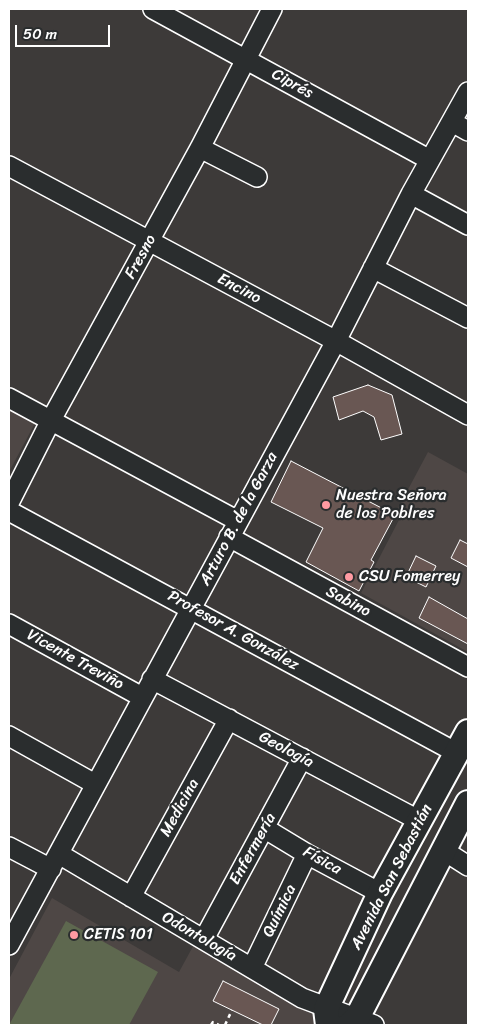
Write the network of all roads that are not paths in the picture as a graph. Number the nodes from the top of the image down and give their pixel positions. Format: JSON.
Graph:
{"nodes":[{"id":1,"x":153,"y":9,"type":"edge"},
{"id":2,"x":272,"y":9,"type":"edge"},
{"id":3,"x":246,"y":58,"type":"junction"},
{"id":4,"x":468,"y":92,"type":"edge"},
{"id":5,"x":460,"y":126,"type":"edge"},
{"id":6,"x":200,"y":148,"type":"junction"},
{"id":7,"x":430,"y":160,"type":"junction"},
{"id":8,"x":9,"y":166,"type":"edge"},
{"id":9,"x":257,"y":177,"type":"dead end"},
{"id":10,"x":411,"y":194,"type":"junction"},
{"id":11,"x":468,"y":225,"type":"edge"},
{"id":12,"x":150,"y":242,"type":"junction"},
{"id":13,"x":374,"y":268,"type":"junction"},
{"id":14,"x":468,"y":318,"type":"edge"},
{"id":15,"x":336,"y":341,"type":"junction"},
{"id":16,"x":9,"y":398,"type":"edge"},
{"id":17,"x":468,"y":415,"type":"edge"},
{"id":18,"x":51,"y":420,"type":"junction"},
{"id":19,"x":9,"y":503,"type":"edge"},
{"id":20,"x":9,"y":511,"type":"edge"},
{"id":21,"x":233,"y":529,"type":"junction"},
{"id":22,"x":192,"y":608,"type":"junction"},
{"id":23,"x":9,"y":624,"type":"edge"},
{"id":24,"x":468,"y":667,"type":"edge"},
{"id":25,"x":152,"y":679,"type":"junction"},
{"id":26,"x":142,"y":697,"type":"junction"},
{"id":27,"x":229,"y":719,"type":"junction"},
{"id":28,"x":468,"y":732,"type":"edge"},
{"id":29,"x":9,"y":736,"type":"edge"},
{"id":30,"x":457,"y":753,"type":"junction"},
{"id":31,"x":302,"y":758,"type":"junction"},
{"id":32,"x":95,"y":784,"type":"junction"},
{"id":33,"x":468,"y":803,"type":"edge"},
{"id":34,"x":420,"y":821,"type":"junction"},
{"id":35,"x":264,"y":828,"type":"junction"},
{"id":36,"x":9,"y":847,"type":"edge"},
{"id":37,"x":443,"y":850,"type":"junction"},
{"id":38,"x":307,"y":854,"type":"junction"},
{"id":39,"x":55,"y":862,"type":"junction"},
{"id":40,"x":468,"y":866,"type":"edge"},
{"id":41,"x":380,"y":893,"type":"junction"},
{"id":42,"x":131,"y":898,"type":"junction"},
{"id":43,"x":204,"y":939,"type":"junction"},
{"id":44,"x":10,"y":942,"type":"edge"},
{"id":45,"x":252,"y":968,"type":"junction"},
{"id":46,"x":346,"y":1019,"type":"edge"}],
"edges":[{"from":1,"to":3,"type":"street","name":"Ciprés"},
{"from":2,"to":3,"type":"street","name":"Fresno"},
{"from":3,"to":6,"type":"street","name":"Fresno"},
{"from":3,"to":7,"type":"street","name":"Ciprés"},
{"from":4,"to":5,"type":"street","name":"Arturo B. de la Garza"},
{"from":5,"to":7,"type":"street","name":"Arturo B. de la Garza"},
{"from":6,"to":9,"type":"street"},
{"from":6,"to":12,"type":"street","name":"Fresno"},
{"from":7,"to":10,"type":"street","name":"Arturo B. de la Garza"},
{"from":8,"to":12,"type":"street","name":"Encino"},
{"from":10,"to":11,"type":"street"},
{"from":10,"to":13,"type":"street","name":"Arturo B. de la Garza"},
{"from":12,"to":15,"type":"street","name":"Encino"},
{"from":12,"to":18,"type":"street","name":"Fresno"},
{"from":13,"to":14,"type":"street"},
{"from":13,"to":15,"type":"street","name":"Arturo B. de la Garza"},
{"from":15,"to":17,"type":"street","name":"Encino"},
{"from":15,"to":21,"type":"street","name":"Arturo B. de la Garza"},
{"from":16,"to":18,"type":"street","name":"Sabino"},
{"from":18,"to":19,"type":"street","name":"Fresno"},
{"from":18,"to":21,"type":"street","name":"Sabino"},
{"from":20,"to":22,"type":"street","name":"Profesor A. González"},
{"from":21,"to":22,"type":"street","name":"Arturo B. de la Garza"},
{"from":21,"to":24,"type":"street","name":"Sabino"},
{"from":22,"to":25,"type":"street","name":"Arturo B. de la Garza"},
{"from":22,"to":30,"type":"street","name":"Profesor A. González"},
{"from":23,"to":26,"type":"street","name":"Vicente Treviño"},
{"from":25,"to":26,"type":"street","name":"Arturo B. de la Garza"},
{"from":25,"to":27,"type":"street","name":"Geología"},
{"from":26,"to":32,"type":"street","name":"Arturo B. de la Garza"},
{"from":27,"to":31,"type":"street","name":"Geología"},
{"from":27,"to":42,"type":"street","name":"Medicina"},
{"from":28,"to":30,"type":"main road","name":"Avenida San Sebastián"},
{"from":29,"to":32,"type":"street"},
{"from":30,"to":34,"type":"main road","name":"Avenida San Sebastián"},
{"from":31,"to":34,"type":"street","name":"Geología"},
{"from":31,"to":35,"type":"street","name":"Enfermería"},
{"from":32,"to":39,"type":"street","name":"Arturo B. de la Garza"},
{"from":33,"to":37,"type":"main road","name":"Avenida San Sebastián"},
{"from":34,"to":41,"type":"main road","name":"Avenida San Sebastián"},
{"from":35,"to":38,"type":"street","name":"Física"},
{"from":35,"to":43,"type":"street","name":"Enfermería"},
{"from":36,"to":39,"type":"street","name":"Odontología"},
{"from":37,"to":40,"type":"street"},
{"from":37,"to":46,"type":"main road","name":"Avenida San Sebastián"},
{"from":38,"to":41,"type":"street","name":"Física"},
{"from":38,"to":45,"type":"street","name":"Química"},
{"from":39,"to":42,"type":"street","name":"Odontología"},
{"from":39,"to":44,"type":"street","name":"Arturo B. de la Garza"},
{"from":41,"to":46,"type":"main road","name":"Avenida San Sebastián"},
{"from":42,"to":43,"type":"street","name":"Odontología"},
{"from":43,"to":45,"type":"street","name":"Odontología"},
{"from":45,"to":46,"type":"street","name":"Odontología"}]}
